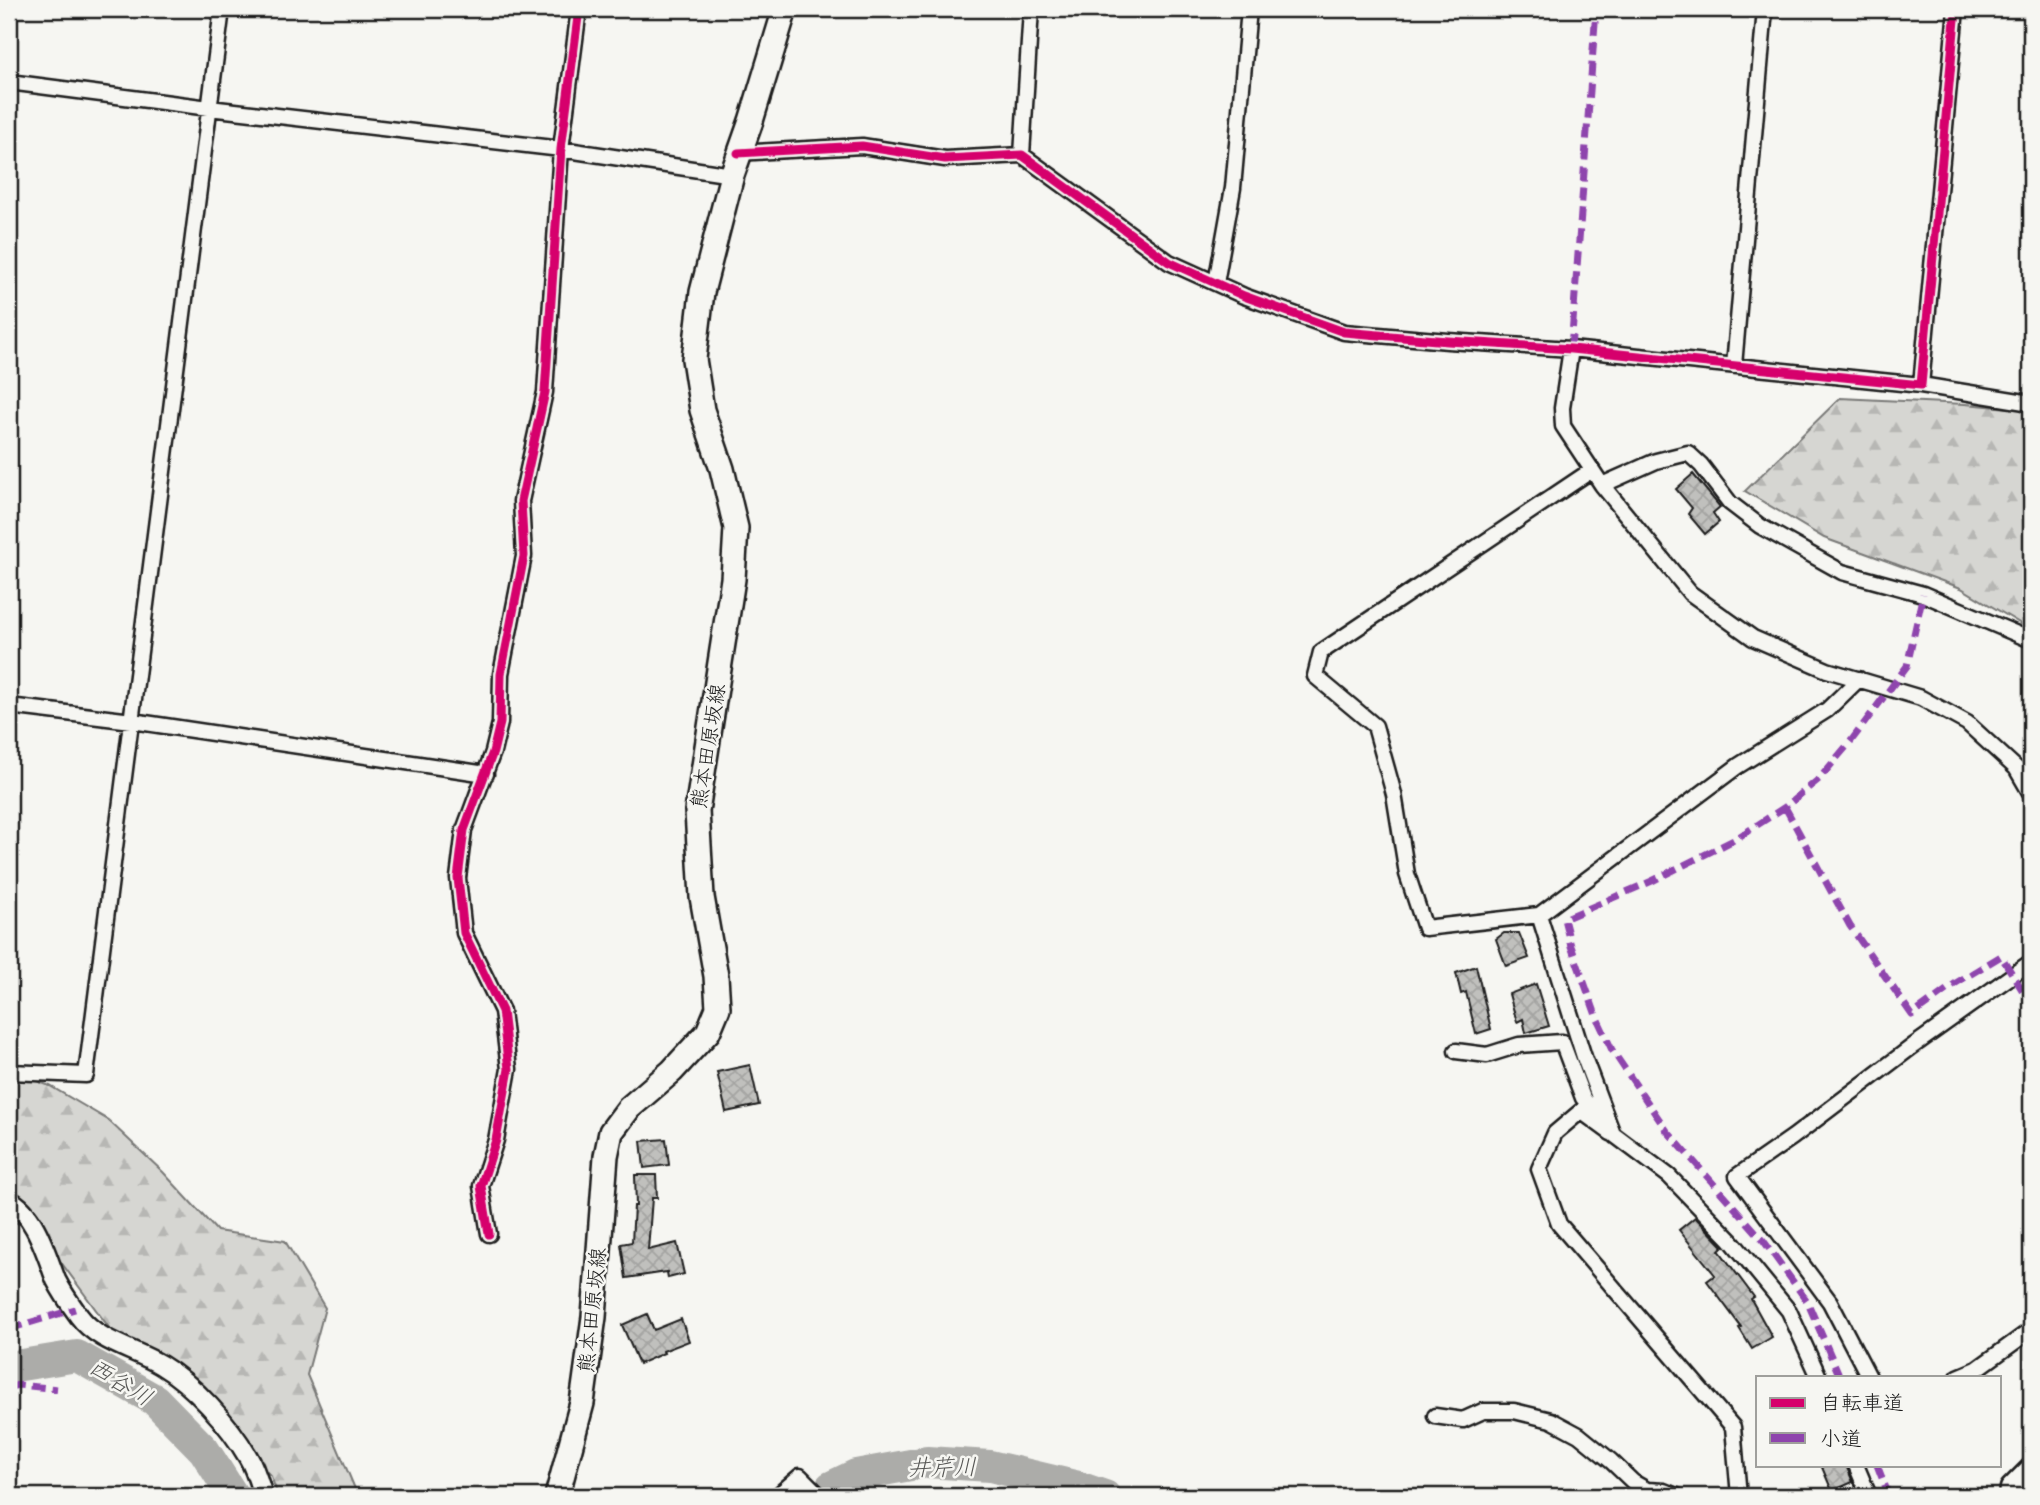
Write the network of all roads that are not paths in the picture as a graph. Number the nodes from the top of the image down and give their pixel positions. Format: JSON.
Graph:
{"nodes":[{"id":1,"x":222,"y":9,"type":"edge"},
{"id":2,"x":579,"y":9,"type":"edge"},
{"id":3,"x":785,"y":9,"type":"edge"},
{"id":4,"x":1031,"y":9,"type":"edge"},
{"id":5,"x":1249,"y":9,"type":"edge"},
{"id":6,"x":1765,"y":9,"type":"edge"},
{"id":7,"x":1956,"y":9,"type":"edge"},
{"id":8,"x":9,"y":82,"type":"edge"},
{"id":9,"x":209,"y":108,"type":"junction"},
{"id":10,"x":561,"y":149,"type":"junction"},
{"id":11,"x":1022,"y":155,"type":"junction"},
{"id":12,"x":735,"y":164,"type":"junction"},
{"id":13,"x":1216,"y":283,"type":"junction"},
{"id":14,"x":1571,"y":349,"type":"junction"},
{"id":15,"x":1734,"y":366,"type":"junction"},
{"id":16,"x":1921,"y":385,"type":"junction"},
{"id":17,"x":2031,"y":402,"type":"edge"},
{"id":18,"x":1592,"y":470,"type":"junction"},
{"id":19,"x":1602,"y":485,"type":"junction"},
{"id":20,"x":2031,"y":640,"type":"edge"},
{"id":21,"x":1859,"y":679,"type":"junction"},
{"id":22,"x":9,"y":706,"type":"edge"},
{"id":23,"x":132,"y":721,"type":"junction"},
{"id":24,"x":486,"y":774,"type":"junction"},
{"id":25,"x":2031,"y":794,"type":"edge"},
{"id":26,"x":1539,"y":915,"type":"junction"},
{"id":27,"x":2031,"y":962,"type":"edge"},
{"id":28,"x":1456,"y":1051,"type":"dead end"},
{"id":29,"x":9,"y":1072,"type":"edge"},
{"id":30,"x":1613,"y":1134,"type":"junction"},
{"id":31,"x":9,"y":1200,"type":"edge"},
{"id":32,"x":489,"y":1234,"type":"dead end"},
{"id":33,"x":2031,"y":1331,"type":"edge"},
{"id":34,"x":1819,"y":1376,"type":"edge"},
{"id":35,"x":1868,"y":1376,"type":"edge"},
{"id":36,"x":1960,"y":1376,"type":"edge"},
{"id":37,"x":1435,"y":1416,"type":"dead end"},
{"id":38,"x":1857,"y":1466,"type":"edge"},
{"id":39,"x":2031,"y":1467,"type":"edge"},
{"id":40,"x":263,"y":1496,"type":"edge"},
{"id":41,"x":557,"y":1496,"type":"edge"},
{"id":42,"x":777,"y":1496,"type":"edge"},
{"id":43,"x":820,"y":1496,"type":"edge"},
{"id":44,"x":1677,"y":1496,"type":"edge"},
{"id":45,"x":1739,"y":1496,"type":"edge"},
{"id":46,"x":1870,"y":1496,"type":"edge"},
{"id":47,"x":2009,"y":1496,"type":"edge"}],
"edges":[{"from":1,"to":9,"type":"street"},
{"from":2,"to":10,"type":"street"},
{"from":3,"to":12,"type":"main road","name":"熊本田原坂線"},
{"from":4,"to":11,"type":"street"},
{"from":5,"to":13,"type":"street"},
{"from":6,"to":15,"type":"street"},
{"from":7,"to":16,"type":"street"},
{"from":8,"to":9,"type":"street"},
{"from":9,"to":10,"type":"street"},
{"from":9,"to":23,"type":"street"},
{"from":10,"to":12,"type":"street"},
{"from":10,"to":24,"type":"street"},
{"from":11,"to":12,"type":"street"},
{"from":11,"to":13,"type":"street"},
{"from":12,"to":41,"type":"main road","name":"熊本田原坂線"},
{"from":13,"to":14,"type":"street"},
{"from":14,"to":15,"type":"street"},
{"from":14,"to":18,"type":"street"},
{"from":15,"to":16,"type":"street"},
{"from":16,"to":17,"type":"street"},
{"from":18,"to":19,"type":"street"},
{"from":18,"to":26,"type":"street"},
{"from":19,"to":20,"type":"street"},
{"from":19,"to":21,"type":"street"},
{"from":21,"to":25,"type":"street"},
{"from":21,"to":26,"type":"street"},
{"from":22,"to":23,"type":"street"},
{"from":23,"to":24,"type":"street"},
{"from":23,"to":29,"type":"street"},
{"from":24,"to":32,"type":"street"},
{"from":26,"to":30,"type":"street"},
{"from":27,"to":35,"type":"street"},
{"from":28,"to":30,"type":"street"},
{"from":30,"to":34,"type":"street"},
{"from":30,"to":45,"type":"street"},
{"from":31,"to":40,"type":"street"},
{"from":33,"to":36,"type":"street"},
{"from":37,"to":44,"type":"street"},
{"from":38,"to":46,"type":"street"},
{"from":39,"to":47,"type":"street"},
{"from":42,"to":43,"type":"street"}]}
